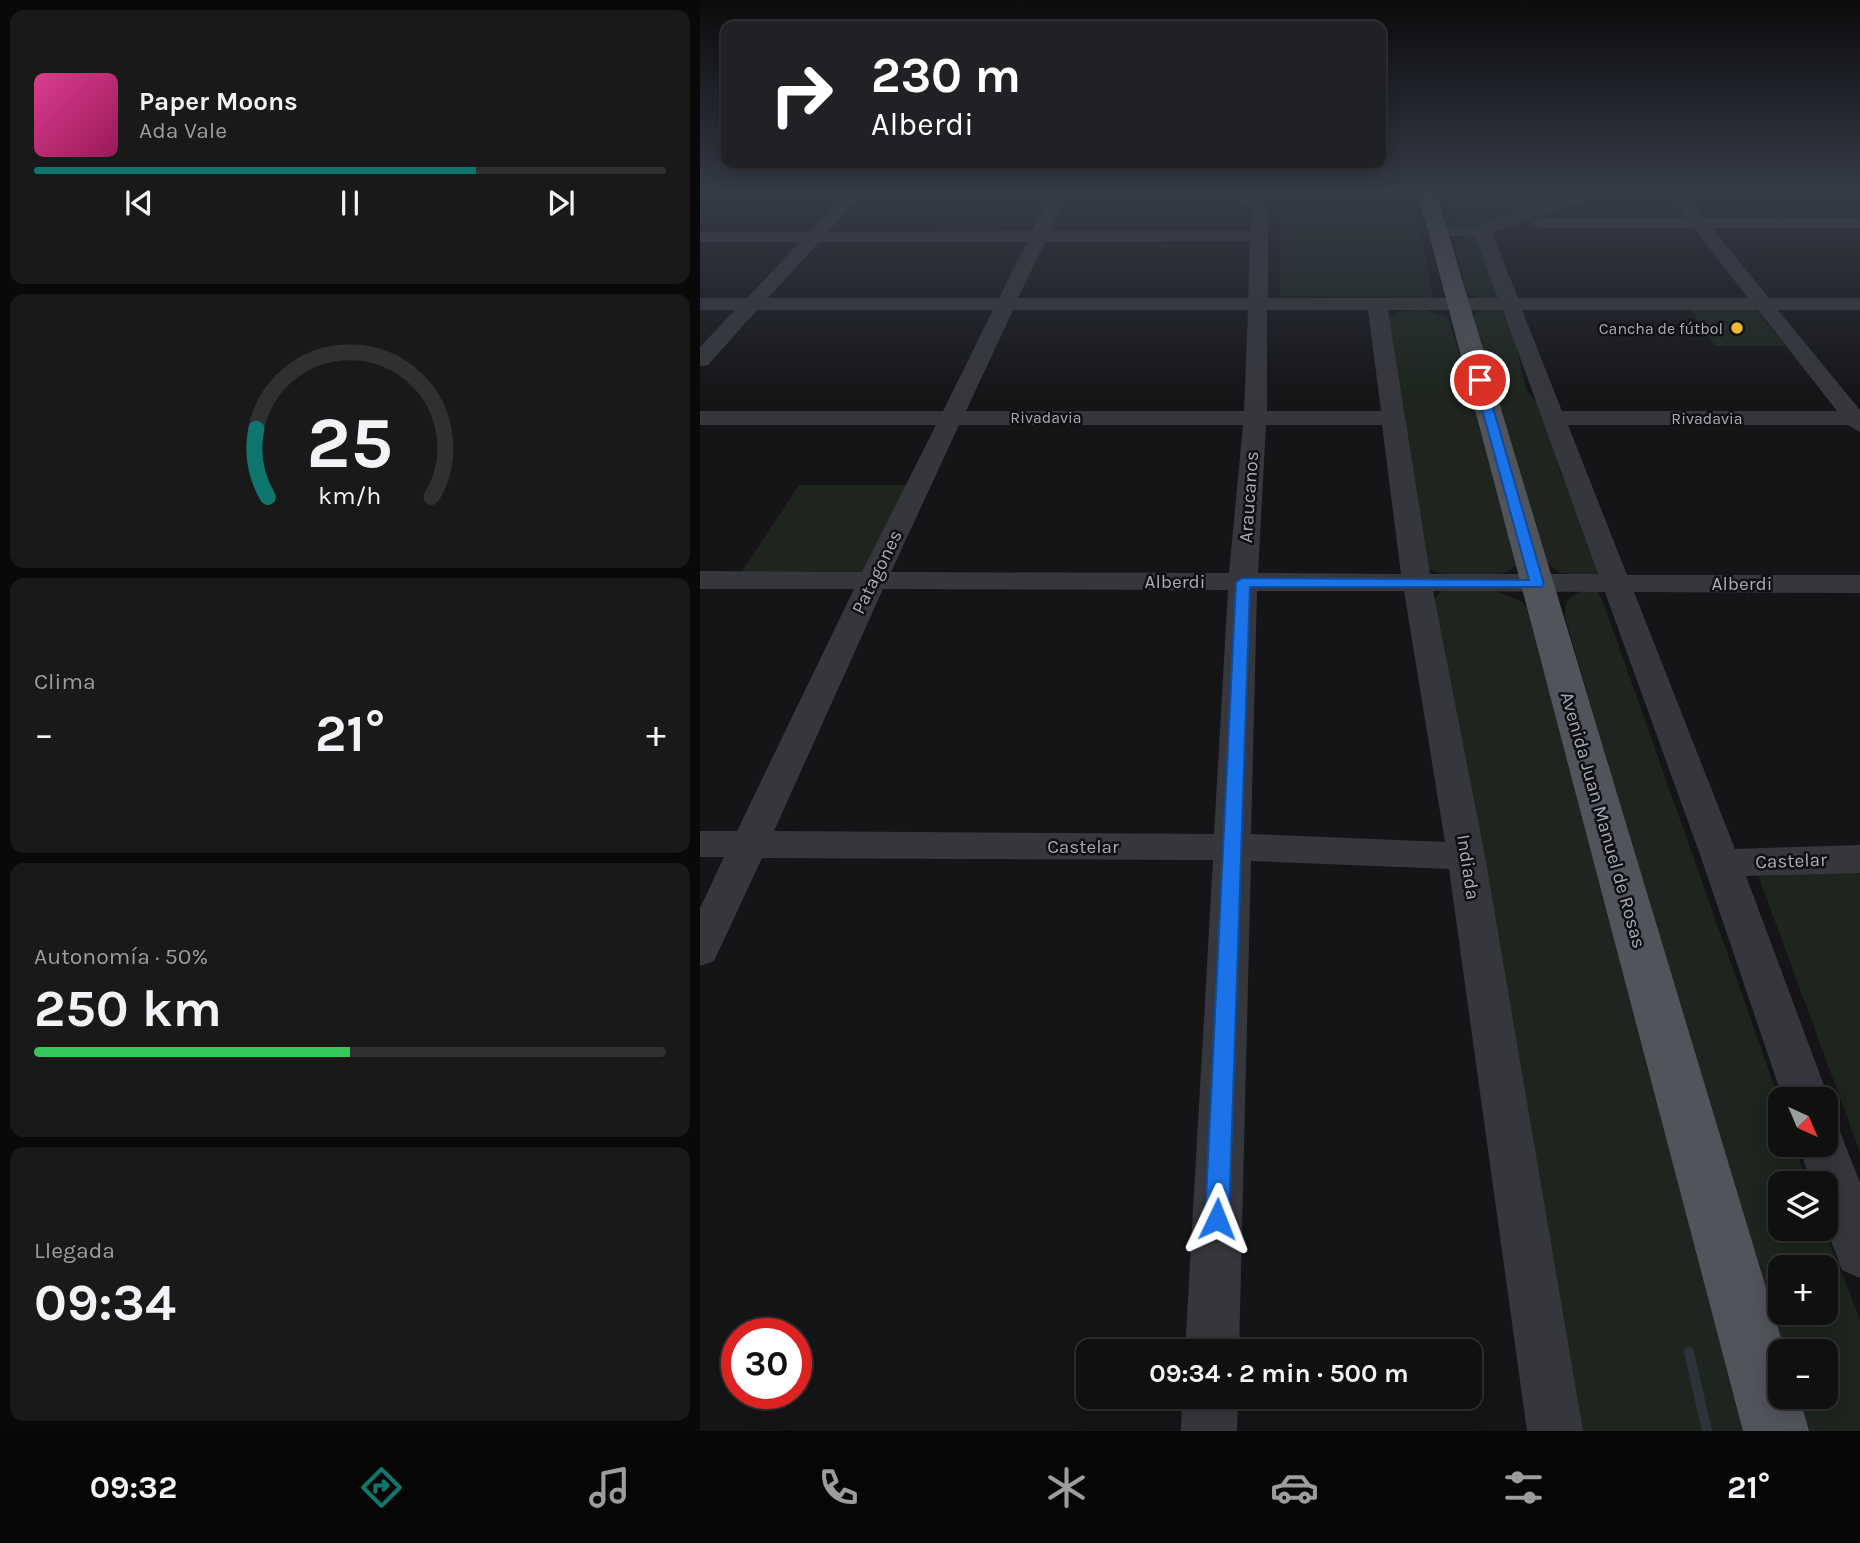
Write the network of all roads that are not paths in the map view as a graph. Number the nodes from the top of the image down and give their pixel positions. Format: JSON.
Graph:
{"nodes":[{"id":1,"x":790,"y":263,"type":"edge"},
{"id":2,"x":1025,"y":263,"type":"edge"},
{"id":3,"x":1259,"y":263,"type":"edge"},
{"id":4,"x":1447,"y":263,"type":"edge"},
{"id":5,"x":1501,"y":263,"type":"edge"},
{"id":6,"x":1731,"y":263,"type":"edge"},
{"id":7,"x":700,"y":304,"type":"edge"},
{"id":8,"x":751,"y":304,"type":"junction"},
{"id":9,"x":1259,"y":304,"type":"junction"},
{"id":10,"x":1377,"y":304,"type":"junction"},
{"id":11,"x":1458,"y":304,"type":"junction"},
{"id":12,"x":1511,"y":304,"type":"junction"},
{"id":13,"x":1764,"y":304,"type":"junction"},
{"id":14,"x":1860,"y":304,"type":"edge"},
{"id":15,"x":1007,"y":305,"type":"junction"},
{"id":16,"x":700,"y":360,"type":"edge"},
{"id":17,"x":953,"y":417,"type":"junction"},
{"id":18,"x":1255,"y":417,"type":"junction"},
{"id":19,"x":700,"y":418,"type":"edge"},
{"id":20,"x":1391,"y":418,"type":"junction"},
{"id":21,"x":1555,"y":418,"type":"junction"},
{"id":22,"x":1858,"y":420,"type":"edge"},
{"id":23,"x":700,"y":580,"type":"edge"},
{"id":24,"x":872,"y":581,"type":"junction"},
{"id":25,"x":1243,"y":582,"type":"junction"},
{"id":26,"x":1417,"y":584,"type":"junction"},
{"id":27,"x":1537,"y":584,"type":"junction"},
{"id":28,"x":1860,"y":584,"type":"edge"},
{"id":29,"x":1616,"y":585,"type":"junction"},
{"id":30,"x":700,"y":844,"type":"edge"},
{"id":31,"x":749,"y":845,"type":"junction"},
{"id":32,"x":1231,"y":847,"type":"junction"},
{"id":33,"x":1466,"y":856,"type":"junction"},
{"id":34,"x":1860,"y":859,"type":"edge"},
{"id":35,"x":1722,"y":863,"type":"junction"},
{"id":36,"x":700,"y":950,"type":"edge"},
{"id":37,"x":1801,"y":1087,"type":"edge"},
{"id":38,"x":1827,"y":1157,"type":"edge"},
{"id":39,"x":1860,"y":1253,"type":"edge"},
{"id":40,"x":1212,"y":1339,"type":"edge"},
{"id":41,"x":1210,"y":1409,"type":"edge"},
{"id":42,"x":1209,"y":1431,"type":"edge"},
{"id":43,"x":1555,"y":1431,"type":"edge"},
{"id":44,"x":1776,"y":1431,"type":"edge"}],
"edges":[{"from":1,"to":8,"type":"street"},
{"from":2,"to":15,"type":"street","name":"Patagones"},
{"from":3,"to":9,"type":"street","name":"Araucanos"},
{"from":4,"to":11,"type":"main road","name":"Avenida Juan Manuel de Rosas"},
{"from":5,"to":12,"type":"street"},
{"from":6,"to":13,"type":"street"},
{"from":7,"to":8,"type":"street"},
{"from":8,"to":15,"type":"street"},
{"from":8,"to":16,"type":"street"},
{"from":9,"to":10,"type":"street"},
{"from":9,"to":15,"type":"street"},
{"from":9,"to":18,"type":"street","name":"Araucanos"},
{"from":10,"to":11,"type":"street"},
{"from":10,"to":20,"type":"street","name":"Indiada"},
{"from":11,"to":12,"type":"street"},
{"from":11,"to":27,"type":"main road","name":"Avenida Juan Manuel de Rosas"},
{"from":12,"to":13,"type":"street"},
{"from":12,"to":21,"type":"street"},
{"from":13,"to":14,"type":"street"},
{"from":13,"to":22,"type":"street"},
{"from":15,"to":17,"type":"street","name":"Patagones"},
{"from":17,"to":18,"type":"street","name":"Rivadavia"},
{"from":17,"to":19,"type":"street","name":"Rivadavia"},
{"from":17,"to":24,"type":"street","name":"Patagones"},
{"from":18,"to":20,"type":"street","name":"Rivadavia"},
{"from":18,"to":25,"type":"street","name":"Araucanos"},
{"from":20,"to":26,"type":"street","name":"Indiada"},
{"from":21,"to":22,"type":"street","name":"Rivadavia"},
{"from":21,"to":29,"type":"street"},
{"from":23,"to":24,"type":"street","name":"Alberdi"},
{"from":24,"to":25,"type":"street","name":"Alberdi"},
{"from":24,"to":31,"type":"street","name":"Patagones"},
{"from":25,"to":26,"type":"street","name":"Alberdi"},
{"from":25,"to":32,"type":"street","name":"Araucanos"},
{"from":26,"to":27,"type":"street","name":"Alberdi"},
{"from":26,"to":33,"type":"street","name":"Indiada"},
{"from":27,"to":29,"type":"street","name":"Alberdi"},
{"from":27,"to":44,"type":"main road","name":"Avenida Juan Manuel de Rosas"},
{"from":28,"to":29,"type":"street","name":"Alberdi"},
{"from":29,"to":35,"type":"street"},
{"from":30,"to":31,"type":"street","name":"Castelar"},
{"from":31,"to":32,"type":"street","name":"Castelar"},
{"from":31,"to":36,"type":"street","name":"Patagones"},
{"from":32,"to":33,"type":"street","name":"Castelar"},
{"from":32,"to":40,"type":"street","name":"Araucanos"},
{"from":33,"to":43,"type":"street","name":"Indiada"},
{"from":34,"to":35,"type":"street","name":"Castelar"},
{"from":35,"to":37,"type":"street"},
{"from":38,"to":39,"type":"street"},
{"from":41,"to":42,"type":"street"}]}
